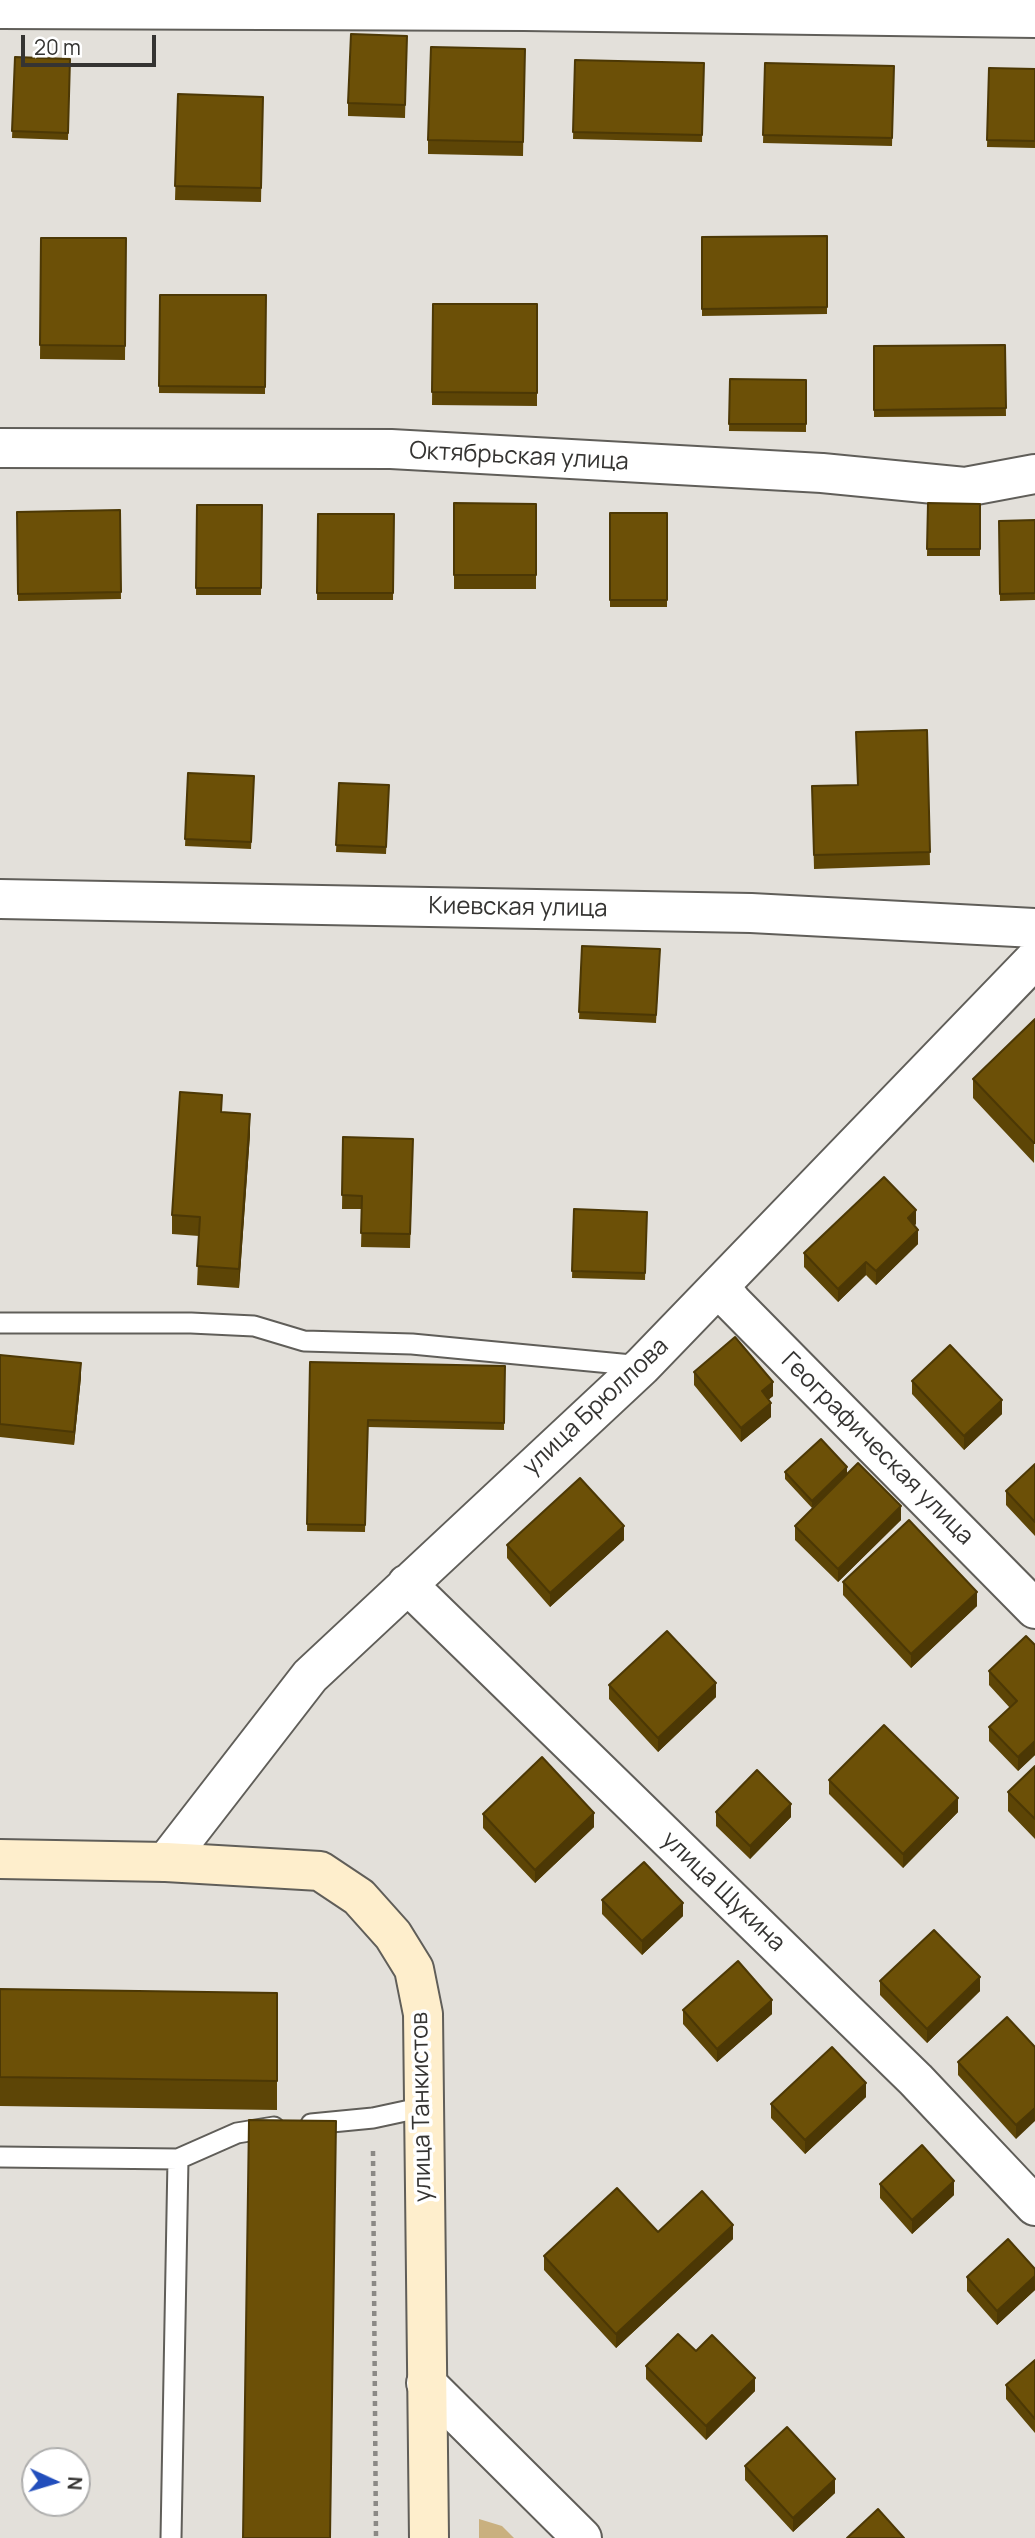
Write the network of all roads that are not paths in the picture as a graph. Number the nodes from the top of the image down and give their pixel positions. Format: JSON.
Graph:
{"nodes":[{"id":1,"x":0,"y":9,"type":"edge"},
{"id":2,"x":1035,"y":18,"type":"edge"},
{"id":3,"x":0,"y":448,"type":"edge"},
{"id":4,"x":1035,"y":474,"type":"edge"},
{"id":5,"x":0,"y":899,"type":"edge"},
{"id":6,"x":1035,"y":928,"type":"edge"},
{"id":7,"x":1035,"y":959,"type":"edge"},
{"id":8,"x":721,"y":1287,"type":"junction"},
{"id":9,"x":0,"y":1323,"type":"edge"},
{"id":10,"x":642,"y":1366,"type":"junction"},
{"id":11,"x":407,"y":1584,"type":"junction"},
{"id":12,"x":1035,"y":1609,"type":"edge"},
{"id":13,"x":0,"y":1860,"type":"edge"},
{"id":14,"x":166,"y":1862,"type":"junction"},
{"id":15,"x":424,"y":2107,"type":"junction"},
{"id":16,"x":0,"y":2157,"type":"edge"},
{"id":17,"x":178,"y":2159,"type":"junction"},
{"id":18,"x":1035,"y":2206,"type":"edge"},
{"id":19,"x":426,"y":2383,"type":"junction"},
{"id":20,"x":171,"y":2538,"type":"edge"},
{"id":21,"x":429,"y":2538,"type":"edge"},
{"id":22,"x":582,"y":2538,"type":"edge"}],
"edges":[{"from":1,"to":2,"type":"street"},
{"from":3,"to":4,"type":"street","name":"Октябрьская улица"},
{"from":5,"to":6,"type":"street","name":"Киевская улица"},
{"from":7,"to":8,"type":"street","name":"улица Брюллова"},
{"from":8,"to":10,"type":"street","name":"улица Брюллова"},
{"from":8,"to":12,"type":"street","name":"Географическая улица"},
{"from":9,"to":10,"type":"lane"},
{"from":10,"to":11,"type":"street","name":"улица Брюллова"},
{"from":11,"to":14,"type":"street","name":"улица Брюллова"},
{"from":11,"to":18,"type":"street","name":"улица Щукина"},
{"from":13,"to":14,"type":"main road","name":"улица Танкистов"},
{"from":14,"to":15,"type":"main road","name":"улица Танкистов"},
{"from":15,"to":17,"type":"lane"},
{"from":15,"to":19,"type":"main road","name":"улица Танкистов"},
{"from":16,"to":17,"type":"lane"},
{"from":17,"to":20,"type":"lane"},
{"from":19,"to":21,"type":"main road","name":"улица Танкистов"},
{"from":19,"to":22,"type":"street"}]}
